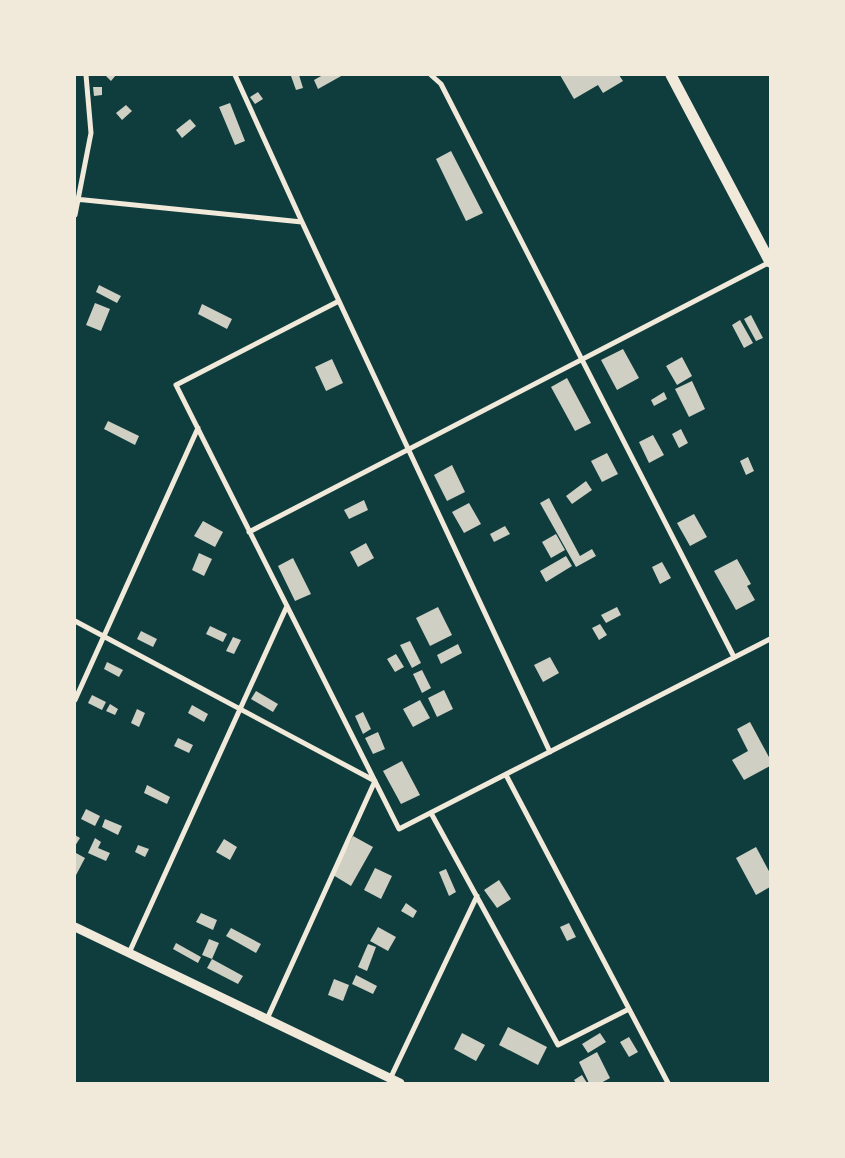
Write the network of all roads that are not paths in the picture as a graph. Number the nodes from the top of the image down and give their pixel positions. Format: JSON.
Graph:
{"nodes":[{"id":1,"x":86,"y":75,"type":"edge"},
{"id":2,"x":236,"y":75,"type":"edge"},
{"id":3,"x":431,"y":75,"type":"edge"},
{"id":4,"x":671,"y":75,"type":"edge"},
{"id":5,"x":76,"y":200,"type":"edge"},
{"id":6,"x":75,"y":214,"type":"edge"},
{"id":7,"x":302,"y":222,"type":"junction"},
{"id":8,"x":770,"y":262,"type":"edge"},
{"id":9,"x":338,"y":300,"type":"junction"},
{"id":10,"x":582,"y":360,"type":"junction"},
{"id":11,"x":198,"y":428,"type":"junction"},
{"id":12,"x":408,"y":450,"type":"junction"},
{"id":13,"x":249,"y":532,"type":"junction"},
{"id":14,"x":286,"y":606,"type":"junction"},
{"id":15,"x":75,"y":622,"type":"edge"},
{"id":16,"x":104,"y":637,"type":"junction"},
{"id":17,"x":770,"y":638,"type":"edge"},
{"id":18,"x":734,"y":657,"type":"junction"},
{"id":19,"x":75,"y":700,"type":"edge"},
{"id":20,"x":240,"y":709,"type":"junction"},
{"id":21,"x":550,"y":752,"type":"junction"},
{"id":22,"x":506,"y":775,"type":"junction"},
{"id":23,"x":375,"y":781,"type":"junction"},
{"id":24,"x":431,"y":813,"type":"junction"},
{"id":25,"x":477,"y":896,"type":"junction"},
{"id":26,"x":75,"y":927,"type":"edge"},
{"id":27,"x":130,"y":953,"type":"junction"},
{"id":28,"x":628,"y":1009,"type":"junction"},
{"id":29,"x":267,"y":1019,"type":"junction"},
{"id":30,"x":390,"y":1078,"type":"junction"},
{"id":31,"x":400,"y":1083,"type":"edge"},
{"id":32,"x":668,"y":1083,"type":"edge"}],
"edges":[{"from":1,"to":5,"type":"street"},
{"from":2,"to":7,"type":"street"},
{"from":3,"to":10,"type":"street"},
{"from":4,"to":8,"type":"highway"},
{"from":5,"to":6,"type":"street"},
{"from":5,"to":7,"type":"street"},
{"from":7,"to":9,"type":"street"},
{"from":8,"to":10,"type":"street"},
{"from":9,"to":11,"type":"street"},
{"from":9,"to":12,"type":"street"},
{"from":10,"to":12,"type":"street"},
{"from":10,"to":18,"type":"street"},
{"from":11,"to":13,"type":"street"},
{"from":11,"to":16,"type":"street"},
{"from":12,"to":13,"type":"street"},
{"from":12,"to":21,"type":"street"},
{"from":13,"to":14,"type":"street"},
{"from":14,"to":20,"type":"street"},
{"from":14,"to":23,"type":"street"},
{"from":15,"to":16,"type":"street"},
{"from":16,"to":19,"type":"street"},
{"from":16,"to":20,"type":"street"},
{"from":17,"to":18,"type":"street"},
{"from":18,"to":21,"type":"street"},
{"from":20,"to":23,"type":"street"},
{"from":20,"to":27,"type":"street"},
{"from":21,"to":22,"type":"street"},
{"from":22,"to":24,"type":"street"},
{"from":22,"to":28,"type":"street"},
{"from":23,"to":24,"type":"street"},
{"from":23,"to":29,"type":"street"},
{"from":24,"to":25,"type":"street"},
{"from":25,"to":28,"type":"street"},
{"from":25,"to":30,"type":"street"},
{"from":26,"to":27,"type":"street"},
{"from":27,"to":29,"type":"street"},
{"from":28,"to":32,"type":"street"},
{"from":29,"to":30,"type":"street"},
{"from":30,"to":31,"type":"street"}]}
